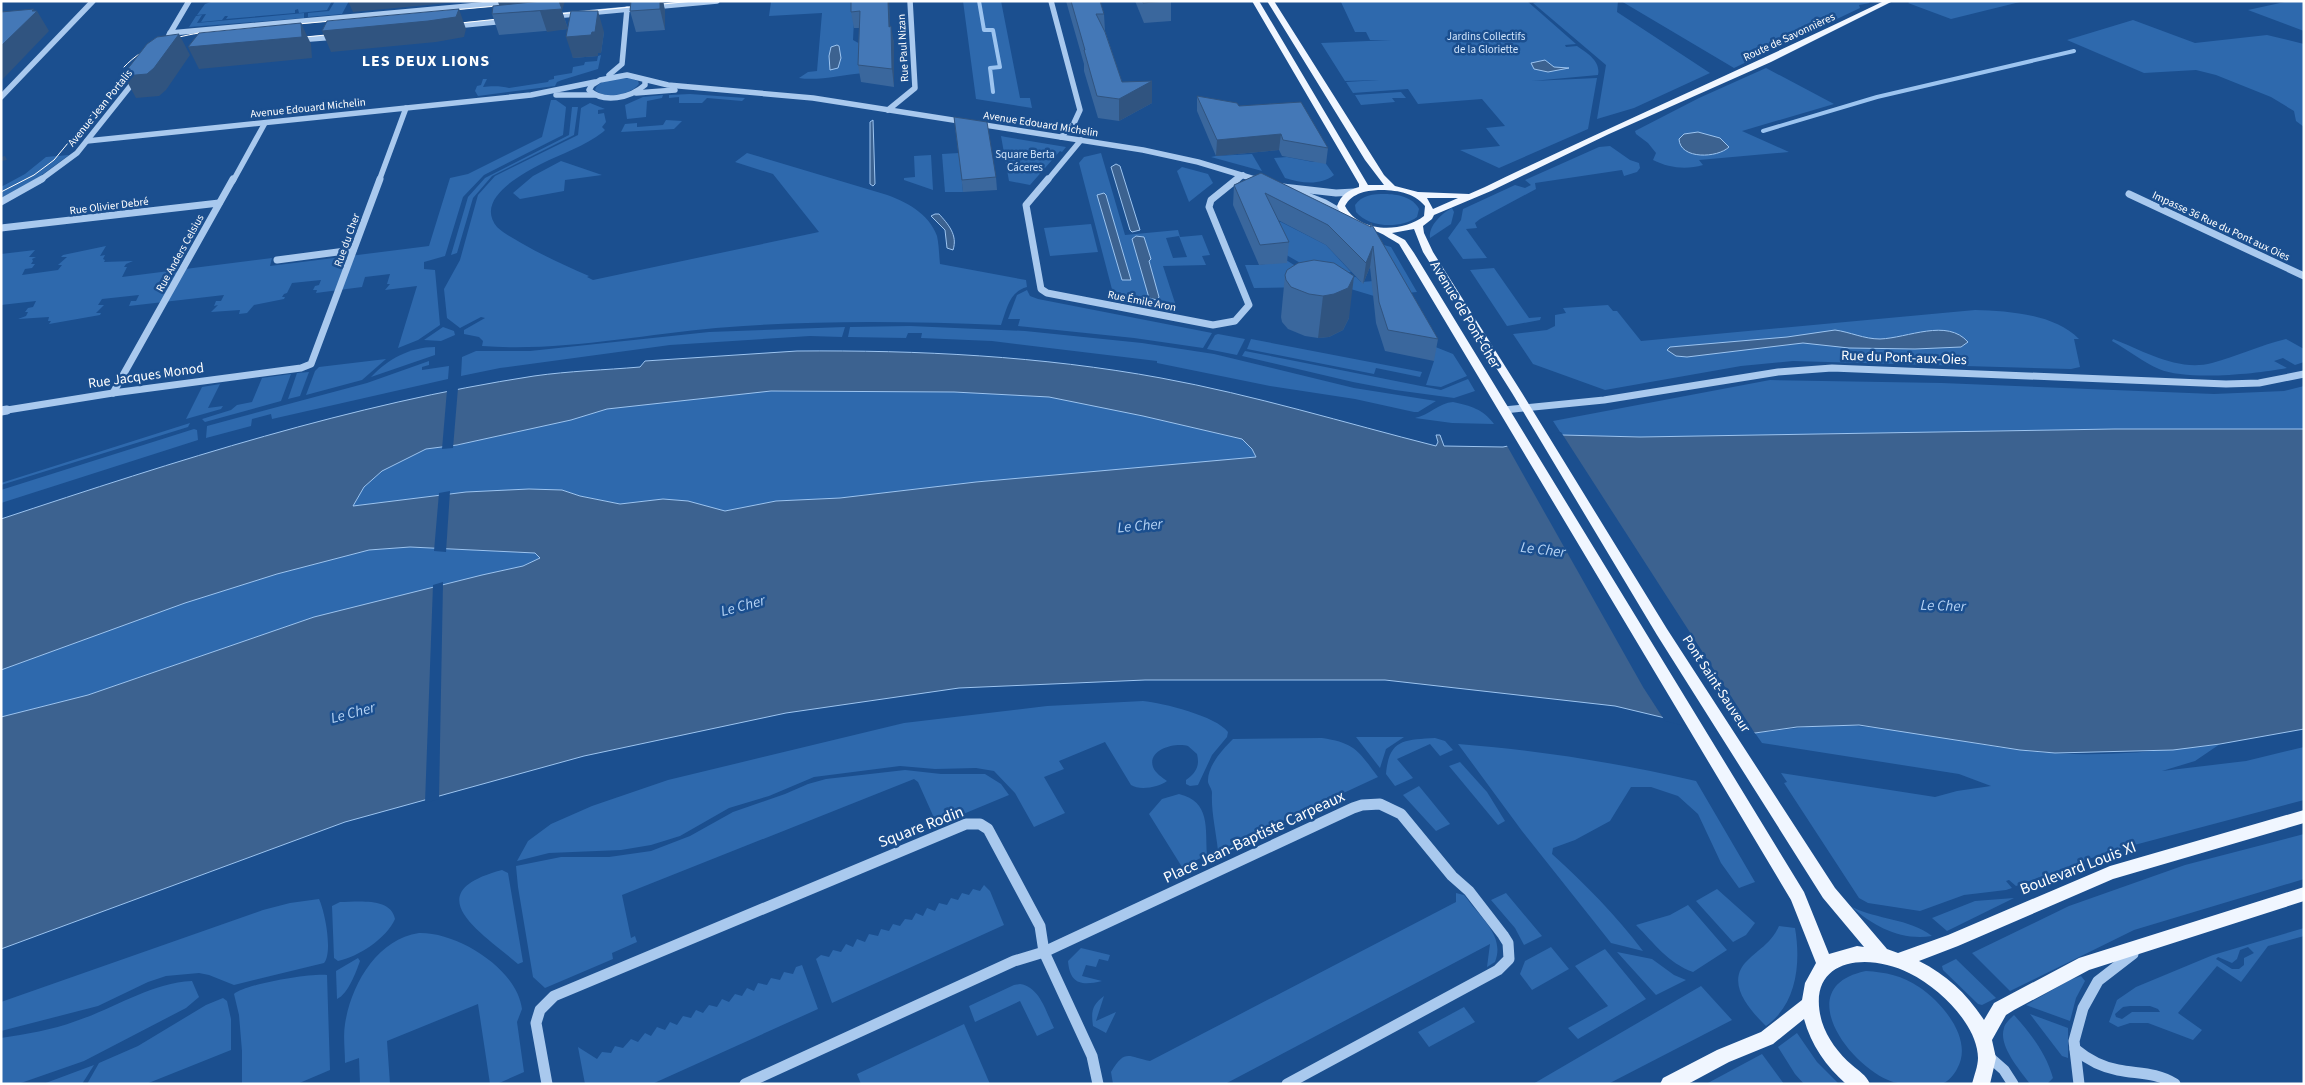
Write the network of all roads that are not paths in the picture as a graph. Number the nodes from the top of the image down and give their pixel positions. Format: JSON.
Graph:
{"nodes":[{"id":1,"x":93,"y":1,"type":"edge"},
{"id":2,"x":190,"y":1,"type":"edge"},
{"id":3,"x":524,"y":1,"type":"edge"},
{"id":4,"x":717,"y":1,"type":"edge"},
{"id":5,"x":910,"y":1,"type":"edge"},
{"id":6,"x":1051,"y":1,"type":"edge"},
{"id":7,"x":1255,"y":1,"type":"edge"},
{"id":8,"x":1270,"y":1,"type":"edge"},
{"id":9,"x":1890,"y":1,"type":"edge"},
{"id":10,"x":627,"y":9,"type":"junction"},
{"id":11,"x":550,"y":17,"type":"edge"},
{"id":12,"x":510,"y":20,"type":"edge"},
{"id":13,"x":451,"y":26,"type":"edge"},
{"id":14,"x":170,"y":33,"type":"junction"},
{"id":15,"x":343,"y":36,"type":"edge"},
{"id":16,"x":165,"y":40,"type":"edge"},
{"id":17,"x":294,"y":41,"type":"edge"},
{"id":18,"x":622,"y":64,"type":"junction"},
{"id":19,"x":140,"y":74,"type":"edge"},
{"id":20,"x":634,"y":75,"type":"junction"},
{"id":21,"x":606,"y":78,"type":"junction"},
{"id":22,"x":646,"y":81,"type":"junction"},
{"id":23,"x":595,"y":82,"type":"junction"},
{"id":24,"x":703,"y":88,"type":"junction"},
{"id":25,"x":633,"y":93,"type":"junction"},
{"id":26,"x":531,"y":95,"type":"junction"},
{"id":27,"x":596,"y":96,"type":"junction"},
{"id":28,"x":1,"y":97,"type":"edge"},
{"id":29,"x":406,"y":108,"type":"junction"},
{"id":30,"x":888,"y":110,"type":"junction"},
{"id":31,"x":265,"y":123,"type":"junction"},
{"id":32,"x":1062,"y":137,"type":"junction"},
{"id":33,"x":1081,"y":140,"type":"junction"},
{"id":34,"x":87,"y":141,"type":"junction"},
{"id":35,"x":1243,"y":175,"type":"junction"},
{"id":36,"x":1267,"y":182,"type":"edge"},
{"id":37,"x":1275,"y":185,"type":"edge"},
{"id":38,"x":1283,"y":187,"type":"junction"},
{"id":39,"x":1392,"y":187,"type":"junction"},
{"id":40,"x":1364,"y":189,"type":"junction"},
{"id":41,"x":1354,"y":192,"type":"junction"},
{"id":42,"x":1475,"y":193,"type":"junction"},
{"id":43,"x":1415,"y":194,"type":"junction"},
{"id":44,"x":2129,"y":194,"type":"dead end"},
{"id":45,"x":1,"y":202,"type":"edge"},
{"id":46,"x":220,"y":203,"type":"junction"},
{"id":47,"x":1431,"y":213,"type":"junction"},
{"id":48,"x":1346,"y":216,"type":"junction"},
{"id":49,"x":1419,"y":226,"type":"junction"},
{"id":50,"x":1,"y":228,"type":"edge"},
{"id":51,"x":1381,"y":230,"type":"junction"},
{"id":52,"x":354,"y":250,"type":"junction"},
{"id":53,"x":277,"y":260,"type":"dead end"},
{"id":54,"x":2304,"y":276,"type":"edge"},
{"id":55,"x":296,"y":369,"type":"joint"},
{"id":56,"x":2304,"y":374,"type":"edge"},
{"id":57,"x":112,"y":393,"type":"junction"},
{"id":58,"x":1526,"y":408,"type":"junction"},
{"id":59,"x":1504,"y":410,"type":"junction"},
{"id":60,"x":1,"y":411,"type":"edge"},
{"id":61,"x":1535,"y":423,"type":"joint"},
{"id":62,"x":2304,"y":816,"type":"edge"},
{"id":63,"x":2304,"y":894,"type":"edge"},
{"id":64,"x":2154,"y":941,"type":"junction"},
{"id":65,"x":1044,"y":952,"type":"junction"},
{"id":66,"x":1881,"y":954,"type":"junction"},
{"id":67,"x":1900,"y":960,"type":"junction"},
{"id":68,"x":1826,"y":965,"type":"junction"},
{"id":69,"x":1810,"y":1004,"type":"junction"},
{"id":70,"x":1985,"y":1046,"type":"junction"},
{"id":71,"x":2075,"y":1049,"type":"junction"},
{"id":72,"x":546,"y":1084,"type":"edge"},
{"id":73,"x":745,"y":1084,"type":"edge"},
{"id":74,"x":1098,"y":1084,"type":"edge"},
{"id":75,"x":1287,"y":1084,"type":"edge"},
{"id":76,"x":1669,"y":1084,"type":"edge"},
{"id":77,"x":1862,"y":1084,"type":"edge"},
{"id":78,"x":1981,"y":1084,"type":"edge"},
{"id":79,"x":2013,"y":1084,"type":"edge"},
{"id":80,"x":2080,"y":1084,"type":"edge"},
{"id":81,"x":2174,"y":1084,"type":"edge"}],
"edges":[{"from":1,"to":28,"type":"street"},
{"from":2,"to":14,"type":"street"},
{"from":3,"to":14,"type":"street"},
{"from":4,"to":10,"type":"street"},
{"from":5,"to":30,"type":"street","name":"Rue Paul Nizan"},
{"from":6,"to":32,"type":"street"},
{"from":7,"to":40,"type":"main road"},
{"from":8,"to":39,"type":"main road"},
{"from":9,"to":42,"type":"main road","name":"Route de Savonnières"},
{"from":10,"to":11,"type":"street"},
{"from":10,"to":18,"type":"street"},
{"from":12,"to":13,"type":"street"},
{"from":14,"to":16,"type":"street"},
{"from":15,"to":17,"type":"street"},
{"from":18,"to":20,"type":"street","name":"Avenue Edouard Michelin"},
{"from":18,"to":21,"type":"street"},
{"from":19,"to":34,"type":"street","name":"Avenue Jean Portalis"},
{"from":20,"to":21,"type":"street"},
{"from":20,"to":22,"type":"street","name":"Avenue Edouard Michelin"},
{"from":21,"to":23,"type":"street","name":"Avenue Edouard Michelin"},
{"from":22,"to":24,"type":"street","name":"Avenue Edouard Michelin"},
{"from":22,"to":25,"type":"street"},
{"from":23,"to":26,"type":"street","name":"Avenue Edouard Michelin"},
{"from":23,"to":27,"type":"street"},
{"from":24,"to":25,"type":"street","name":"Avenue Edouard Michelin"},
{"from":24,"to":30,"type":"street","name":"Avenue Edouard Michelin"},
{"from":25,"to":27,"type":"street","name":"Avenue Edouard Michelin"},
{"from":26,"to":27,"type":"street","name":"Avenue Edouard Michelin"},
{"from":26,"to":29,"type":"street","name":"Avenue Edouard Michelin"},
{"from":29,"to":31,"type":"street","name":"Avenue Edouard Michelin"},
{"from":29,"to":52,"type":"street","name":"Rue du Cher"},
{"from":30,"to":32,"type":"street","name":"Avenue Edouard Michelin"},
{"from":31,"to":34,"type":"street","name":"Avenue Edouard Michelin"},
{"from":31,"to":46,"type":"street","name":"Rue Anders Celsius"},
{"from":32,"to":33,"type":"street","name":"Avenue Edouard Michelin"},
{"from":33,"to":35,"type":"street","name":"Avenue Edouard Michelin"},
{"from":33,"to":35,"type":"street","name":"Rue Émile Aron"},
{"from":34,"to":45,"type":"street","name":"Avenue Jean Portalis"},
{"from":35,"to":36,"type":"street","name":"Avenue Edouard Michelin"},
{"from":37,"to":38,"type":"street"},
{"from":38,"to":41,"type":"street"},
{"from":38,"to":48,"type":"street"},
{"from":39,"to":40,"type":"main road"},
{"from":39,"to":43,"type":"main road","name":"Route de Savonnières"},
{"from":40,"to":41,"type":"main road"},
{"from":41,"to":48,"type":"main road"},
{"from":42,"to":43,"type":"main road","name":"Route de Savonnières"},
{"from":42,"to":47,"type":"main road","name":"Route de Savonnières"},
{"from":43,"to":47,"type":"main road"},
{"from":44,"to":54,"type":"street","name":"Impasse 36 Rue du Pont aux Oies"},
{"from":46,"to":50,"type":"street","name":"Rue Olivier Debré"},
{"from":46,"to":57,"type":"street","name":"Rue Anders Celsius"},
{"from":47,"to":49,"type":"main road"},
{"from":48,"to":51,"type":"main road"},
{"from":49,"to":51,"type":"main road"},
{"from":49,"to":58,"type":"main road","name":"Avenue de Pont-Cher"},
{"from":51,"to":59,"type":"main road","name":"Avenue de Pont-Cher"},
{"from":52,"to":53,"type":"street"},
{"from":52,"to":55,"type":"street","name":"Rue du Cher"},
{"from":55,"to":57,"type":"street","name":"Rue Jacques Monod"},
{"from":56,"to":58,"type":"street","name":"Rue du Pont-aux-Oies"},
{"from":57,"to":60,"type":"street","name":"Rue Jacques Monod"},
{"from":58,"to":59,"type":"street","name":"Rue du Pont-aux-Oies"},
{"from":58,"to":61,"type":"main road","name":"Avenue de Pont-Cher"},
{"from":59,"to":68,"type":"main road","name":"Avenue de Pont-Cher"},
{"from":61,"to":66,"type":"main road","name":"Pont Saint-Sauveur"},
{"from":62,"to":67,"type":"main road","name":"Boulevard Louis XI"},
{"from":63,"to":64,"type":"main road"},
{"from":64,"to":70,"type":"main road"},
{"from":64,"to":71,"type":"street"},
{"from":65,"to":72,"type":"street","name":"Square Rodin"},
{"from":65,"to":73,"type":"street"},
{"from":65,"to":74,"type":"street"},
{"from":65,"to":75,"type":"street","name":"Place Jean-Baptiste Carpeaux"},
{"from":66,"to":67,"type":"main road"},
{"from":66,"to":68,"type":"main road"},
{"from":67,"to":70,"type":"main road"},
{"from":68,"to":69,"type":"main road"},
{"from":69,"to":76,"type":"main road"},
{"from":69,"to":77,"type":"main road"},
{"from":70,"to":78,"type":"main road"},
{"from":70,"to":79,"type":"street"},
{"from":71,"to":80,"type":"street"},
{"from":71,"to":81,"type":"street"}]}
